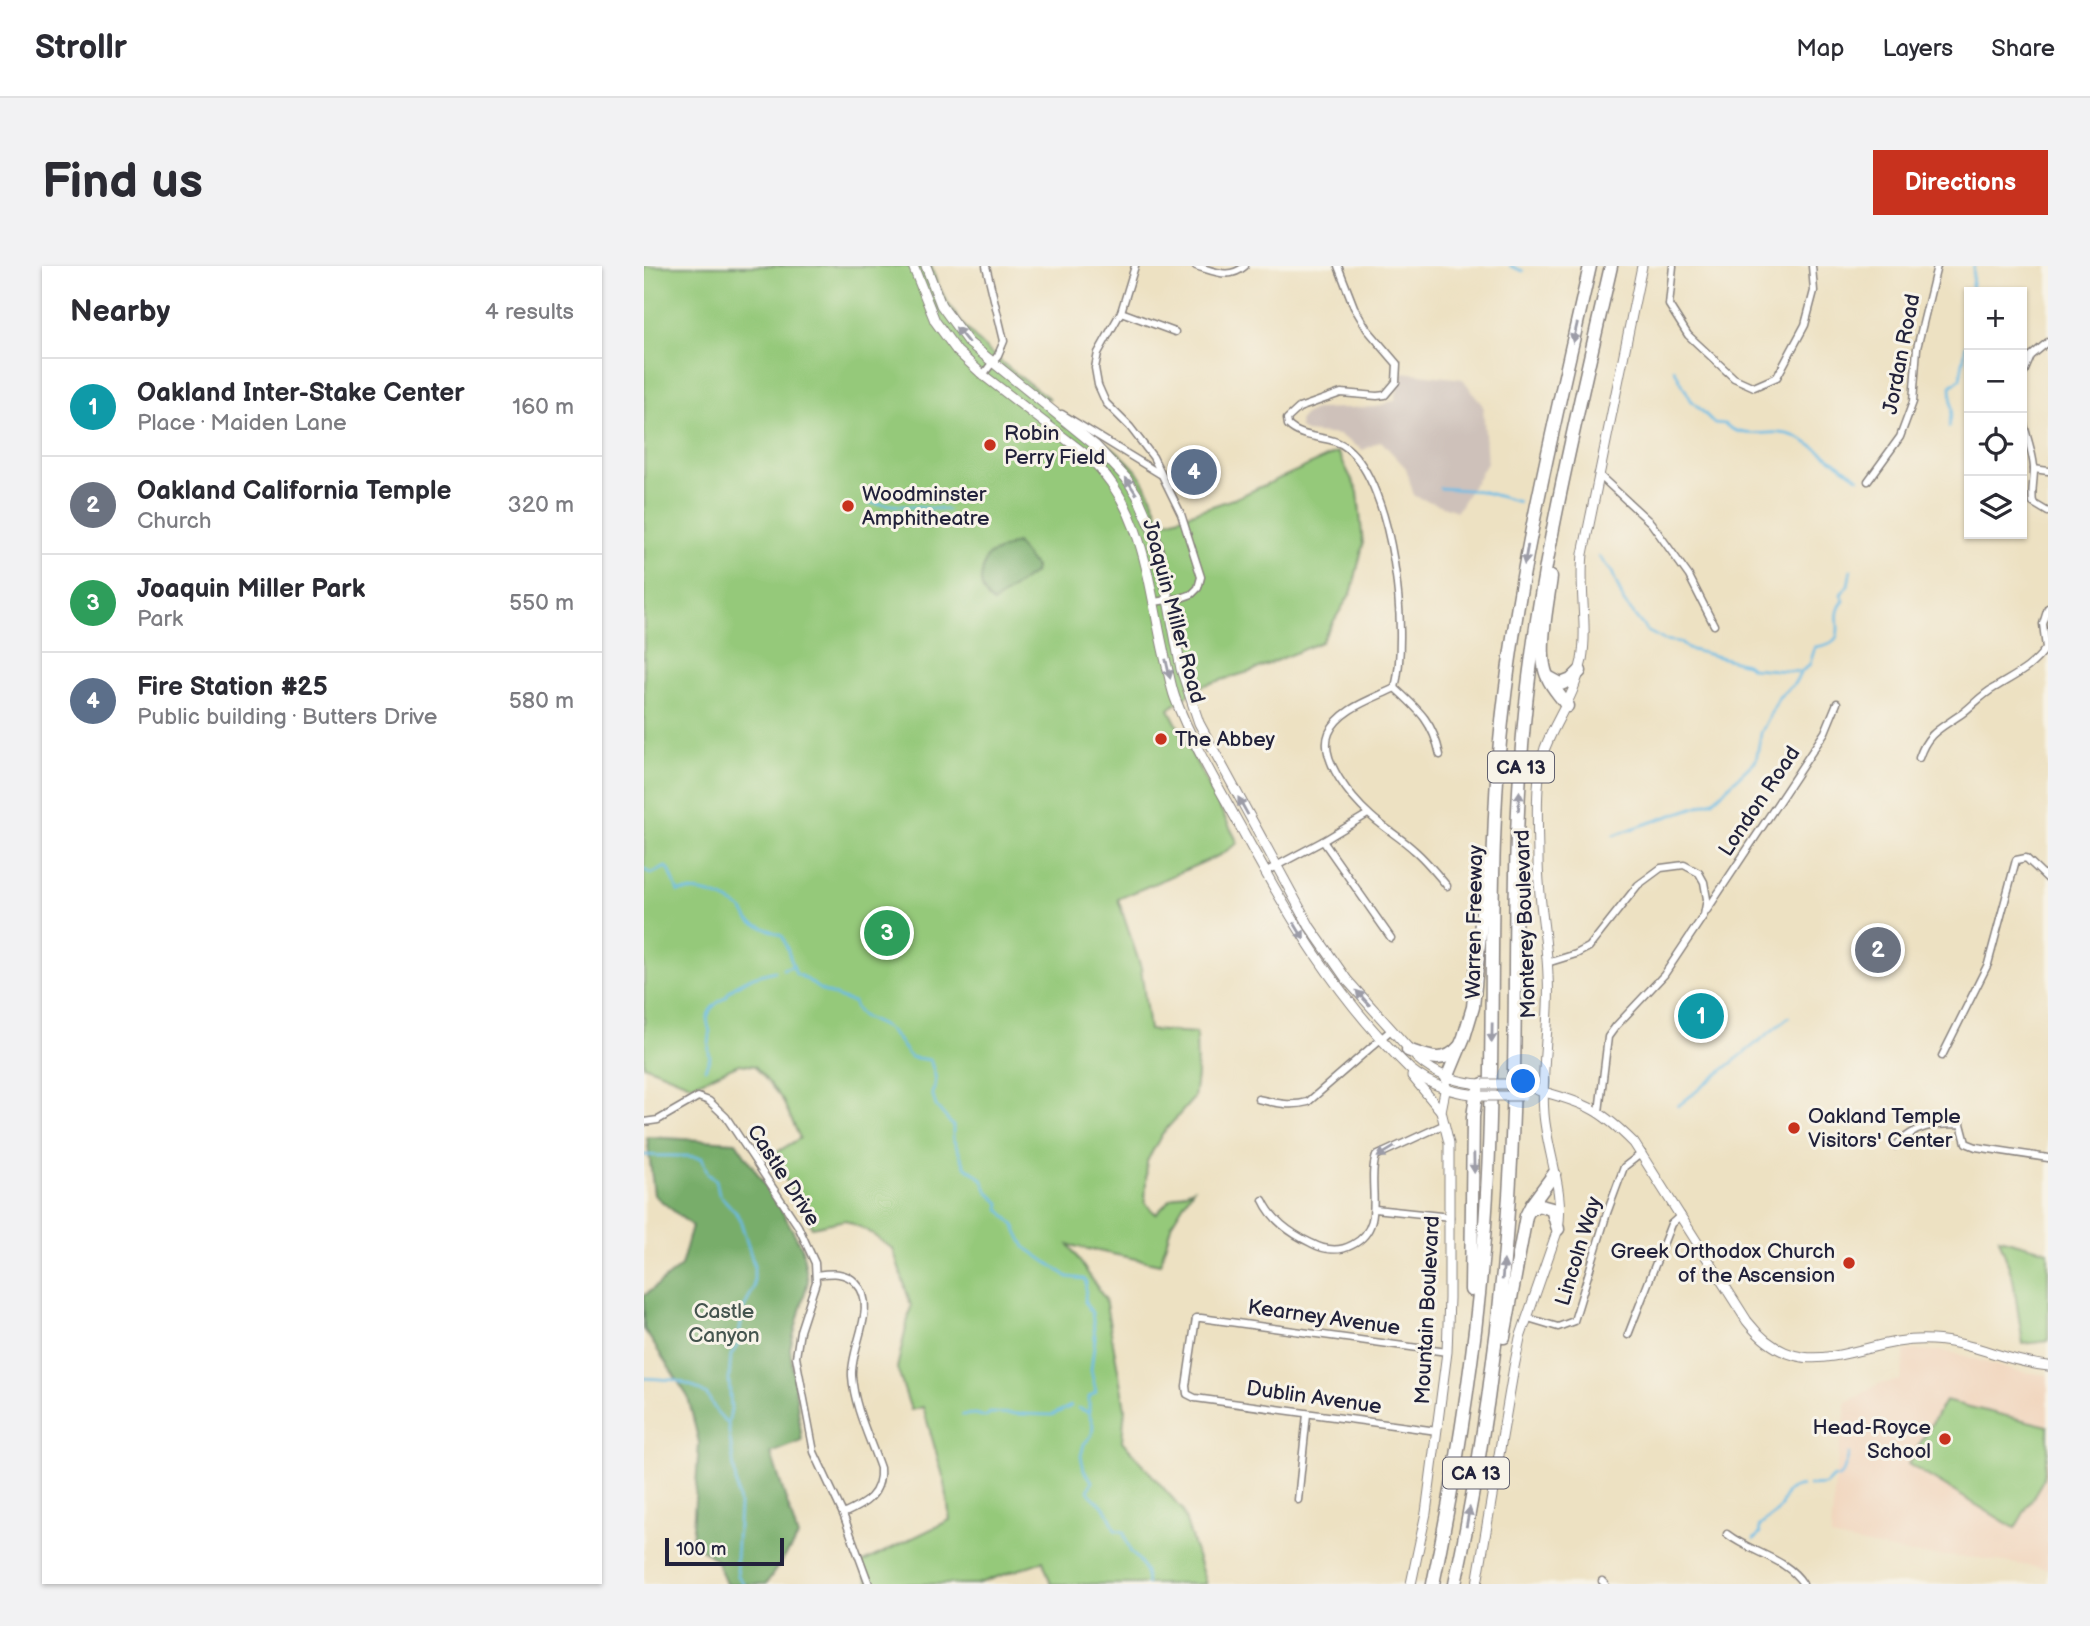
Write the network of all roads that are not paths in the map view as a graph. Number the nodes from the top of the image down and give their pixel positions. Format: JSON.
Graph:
{"nodes":[{"id":1,"x":913,"y":266,"type":"edge"},
{"id":2,"x":926,"y":266,"type":"edge"},
{"id":3,"x":986,"y":266,"type":"edge"},
{"id":4,"x":1135,"y":266,"type":"edge"},
{"id":5,"x":1196,"y":266,"type":"edge"},
{"id":6,"x":1245,"y":266,"type":"edge"},
{"id":7,"x":1338,"y":266,"type":"edge"},
{"id":8,"x":1590,"y":266,"type":"edge"},
{"id":9,"x":1611,"y":266,"type":"edge"},
{"id":10,"x":1642,"y":266,"type":"edge"},
{"id":11,"x":1673,"y":266,"type":"edge"},
{"id":12,"x":1812,"y":266,"type":"edge"},
{"id":13,"x":1937,"y":266,"type":"edge"},
{"id":14,"x":1121,"y":312,"type":"junction"},
{"id":15,"x":1175,"y":332,"type":"dead end"},
{"id":16,"x":2048,"y":342,"type":"edge"},
{"id":17,"x":992,"y":364,"type":"junction"},
{"id":18,"x":2027,"y":365,"type":"edge"},
{"id":19,"x":983,"y":374,"type":"junction"},
{"id":20,"x":1033,"y":396,"type":"junction"},
{"id":21,"x":2027,"y":442,"type":"edge"},
{"id":22,"x":2034,"y":469,"type":"junction"},
{"id":23,"x":2048,"y":471,"type":"edge"},
{"id":24,"x":1564,"y":473,"type":"junction"},
{"id":25,"x":1598,"y":474,"type":"junction"},
{"id":26,"x":1162,"y":475,"type":"junction"},
{"id":27,"x":1868,"y":481,"type":"dead end"},
{"id":28,"x":2048,"y":512,"type":"edge"},
{"id":29,"x":1167,"y":600,"type":"junction"},
{"id":30,"x":1154,"y":602,"type":"junction"},
{"id":31,"x":2048,"y":608,"type":"edge"},
{"id":32,"x":1714,"y":625,"type":"dead end"},
{"id":33,"x":2047,"y":649,"type":"edge"},
{"id":34,"x":1580,"y":671,"type":"junction"},
{"id":35,"x":1546,"y":674,"type":"junction"},
{"id":36,"x":1395,"y":688,"type":"junction"},
{"id":37,"x":1837,"y":703,"type":"dead end"},
{"id":38,"x":1567,"y":706,"type":"junction"},
{"id":39,"x":1440,"y":755,"type":"dead end"},
{"id":40,"x":1919,"y":758,"type":"dead end"},
{"id":41,"x":1368,"y":814,"type":"junction"},
{"id":42,"x":1323,"y":841,"type":"junction"},
{"id":43,"x":1493,"y":842,"type":"junction"},
{"id":44,"x":1276,"y":866,"type":"junction"},
{"id":45,"x":1265,"y":872,"type":"junction"},
{"id":46,"x":2048,"y":879,"type":"edge"},
{"id":47,"x":1447,"y":886,"type":"dead end"},
{"id":48,"x":1704,"y":915,"type":"junction"},
{"id":49,"x":1391,"y":939,"type":"dead end"},
{"id":50,"x":1547,"y":963,"type":"junction"},
{"id":51,"x":1391,"y":1030,"type":"junction"},
{"id":52,"x":1464,"y":1037,"type":"junction"},
{"id":53,"x":1381,"y":1040,"type":"junction"},
{"id":54,"x":1403,"y":1054,"type":"junction"},
{"id":55,"x":1942,"y":1056,"type":"dead end"},
{"id":56,"x":1446,"y":1084,"type":"junction"},
{"id":57,"x":1481,"y":1091,"type":"junction"},
{"id":58,"x":1543,"y":1092,"type":"junction"},
{"id":59,"x":1258,"y":1099,"type":"dead end"},
{"id":60,"x":1441,"y":1111,"type":"junction"},
{"id":61,"x":1599,"y":1112,"type":"junction"},
{"id":62,"x":644,"y":1122,"type":"edge"},
{"id":63,"x":1443,"y":1125,"type":"junction"},
{"id":64,"x":1895,"y":1146,"type":"dead end"},
{"id":65,"x":1642,"y":1153,"type":"junction"},
{"id":66,"x":2048,"y":1158,"type":"edge"},
{"id":67,"x":1554,"y":1174,"type":"junction"},
{"id":68,"x":1263,"y":1200,"type":"dead end"},
{"id":69,"x":1375,"y":1209,"type":"junction"},
{"id":70,"x":1681,"y":1215,"type":"junction"},
{"id":71,"x":1526,"y":1216,"type":"junction"},
{"id":72,"x":1450,"y":1217,"type":"junction"},
{"id":73,"x":1558,"y":1229,"type":"junction"},
{"id":74,"x":816,"y":1275,"type":"junction"},
{"id":75,"x":1528,"y":1318,"type":"junction"},
{"id":76,"x":1628,"y":1335,"type":"dead end"},
{"id":77,"x":1447,"y":1352,"type":"junction"},
{"id":78,"x":1494,"y":1362,"type":"junction"},
{"id":79,"x":2048,"y":1366,"type":"edge"},
{"id":80,"x":1468,"y":1385,"type":"junction"},
{"id":81,"x":1188,"y":1394,"type":"joint"},
{"id":82,"x":1307,"y":1414,"type":"junction"},
{"id":83,"x":1437,"y":1431,"type":"junction"},
{"id":84,"x":1298,"y":1500,"type":"dead end"},
{"id":85,"x":843,"y":1514,"type":"junction"},
{"id":86,"x":1727,"y":1534,"type":"dead end"},
{"id":87,"x":869,"y":1584,"type":"edge"},
{"id":88,"x":1411,"y":1584,"type":"edge"},
{"id":89,"x":1433,"y":1584,"type":"edge"},
{"id":90,"x":1455,"y":1584,"type":"edge"},
{"id":91,"x":1477,"y":1584,"type":"edge"},
{"id":92,"x":1803,"y":1584,"type":"edge"}],
"edges":[{"from":1,"to":19,"type":"main road","name":"Joaquin Miller Road"},
{"from":17,"to":2,"type":"main road","name":"Joaquin Miller Road","one_way":true},
{"from":3,"to":17,"type":"street"},
{"from":4,"to":14,"type":"street"},
{"from":5,"to":6,"type":"street"},
{"from":7,"to":36,"type":"street"},
{"from":8,"to":43,"type":"highway","name":"Warren Freeway","number":"CA 13","one_way":true},
{"from":9,"to":24,"type":"highway","name":"Warren Freeway","number":"CA 13"},
{"from":10,"to":25,"type":"main road","name":"Monterey Boulevard"},
{"from":11,"to":12,"type":"street"},
{"from":13,"to":27,"type":"street","name":"Jordan Road"},
{"from":14,"to":15,"type":"street"},
{"from":14,"to":26,"type":"street"},
{"from":16,"to":18,"type":"street"},
{"from":17,"to":19,"type":"street"},
{"from":17,"to":20,"type":"main road","name":"Joaquin Miller Road"},
{"from":19,"to":30,"type":"main road","name":"Joaquin Miller Road"},
{"from":20,"to":26,"type":"street"},
{"from":29,"to":20,"type":"main road","name":"Joaquin Miller Road","one_way":true},
{"from":21,"to":22,"type":"street"},
{"from":22,"to":23,"type":"street"},
{"from":22,"to":28,"type":"street"},
{"from":24,"to":35,"type":"highway"},
{"from":78,"to":24,"type":"highway","name":"Warren Freeway","number":"CA 13","one_way":true},
{"from":25,"to":32,"type":"street"},
{"from":25,"to":34,"type":"main road","name":"Monterey Boulevard"},
{"from":26,"to":29,"type":"street"},
{"from":29,"to":30,"type":"street"},
{"from":44,"to":29,"type":"main road","name":"Joaquin Miller Road","one_way":true},
{"from":30,"to":45,"type":"main road","name":"Joaquin Miller Road","one_way":true},
{"from":31,"to":33,"type":"street"},
{"from":33,"to":40,"type":"street"},
{"from":34,"to":35,"type":"highway"},
{"from":34,"to":38,"type":"main road","name":"Monterey Boulevard"},
{"from":35,"to":38,"type":"highway"},
{"from":36,"to":39,"type":"street"},
{"from":36,"to":41,"type":"street"},
{"from":37,"to":48,"type":"street","name":"London Road"},
{"from":38,"to":50,"type":"main road","name":"Monterey Boulevard"},
{"from":41,"to":42,"type":"street"},
{"from":41,"to":47,"type":"street"},
{"from":42,"to":44,"type":"street"},
{"from":42,"to":49,"type":"street"},
{"from":43,"to":52,"type":"highway"},
{"from":43,"to":80,"type":"highway","name":"Warren Freeway","number":"CA 13","one_way":true},
{"from":44,"to":45,"type":"street"},
{"from":51,"to":44,"type":"main road","name":"Joaquin Miller Road","one_way":true},
{"from":45,"to":53,"type":"main road","name":"Joaquin Miller Road","one_way":true},
{"from":46,"to":55,"type":"street"},
{"from":48,"to":50,"type":"street"},
{"from":48,"to":61,"type":"street","name":"London Road"},
{"from":50,"to":58,"type":"main road","name":"Monterey Boulevard"},
{"from":51,"to":53,"type":"street"},
{"from":51,"to":54,"type":"main road","name":"Joaquin Miller Road"},
{"from":52,"to":54,"type":"highway"},
{"from":52,"to":56,"type":"highway"},
{"from":53,"to":54,"type":"main road","name":"Joaquin Miller Road"},
{"from":53,"to":59,"type":"street"},
{"from":54,"to":56,"type":"main road","name":"Joaquin Miller Road"},
{"from":54,"to":60,"type":"main road"},
{"from":56,"to":57,"type":"main road"},
{"from":56,"to":60,"type":"main road","name":"Mountain Boulevard"},
{"from":57,"to":58,"type":"main road","bridge":true},
{"from":57,"to":58,"type":"main road","bridge":true},
{"from":57,"to":80,"type":"highway","one_way":true},
{"from":58,"to":61,"type":"main road"},
{"from":58,"to":67,"type":"main road","name":"Monterey Boulevard"},
{"from":60,"to":63,"type":"main road","name":"Mountain Boulevard"},
{"from":61,"to":65,"type":"main road"},
{"from":62,"to":74,"type":"street","name":"Castle Drive"},
{"from":63,"to":69,"type":"street","one_way":true},
{"from":63,"to":72,"type":"main road","name":"Mountain Boulevard"},
{"from":64,"to":66,"type":"street"},
{"from":65,"to":70,"type":"main road"},
{"from":65,"to":75,"type":"street","name":"Lincoln Way"},
{"from":67,"to":71,"type":"highway"},
{"from":67,"to":73,"type":"main road","name":"Monterey Boulevard"},
{"from":68,"to":69,"type":"street"},
{"from":69,"to":72,"type":"street"},
{"from":70,"to":76,"type":"street"},
{"from":70,"to":79,"type":"main road"},
{"from":71,"to":73,"type":"highway"},
{"from":71,"to":78,"type":"highway"},
{"from":72,"to":77,"type":"main road","name":"Mountain Boulevard"},
{"from":73,"to":75,"type":"main road","name":"Monterey Boulevard"},
{"from":74,"to":85,"type":"street"},
{"from":74,"to":85,"type":"street"},
{"from":75,"to":91,"type":"main road","name":"Monterey Boulevard"},
{"from":77,"to":81,"type":"street","name":"Kearney Avenue"},
{"from":77,"to":83,"type":"main road","name":"Mountain Boulevard"},
{"from":90,"to":78,"type":"highway","name":"Warren Freeway","number":"CA 13","one_way":true},
{"from":80,"to":89,"type":"highway","name":"Warren Freeway","number":"CA 13"},
{"from":81,"to":82,"type":"street","name":"Dublin Avenue"},
{"from":82,"to":83,"type":"street","name":"Dublin Avenue"},
{"from":82,"to":84,"type":"street"},
{"from":83,"to":88,"type":"main road","name":"Mountain Boulevard"},
{"from":85,"to":87,"type":"street"},
{"from":86,"to":92,"type":"street"}]}
